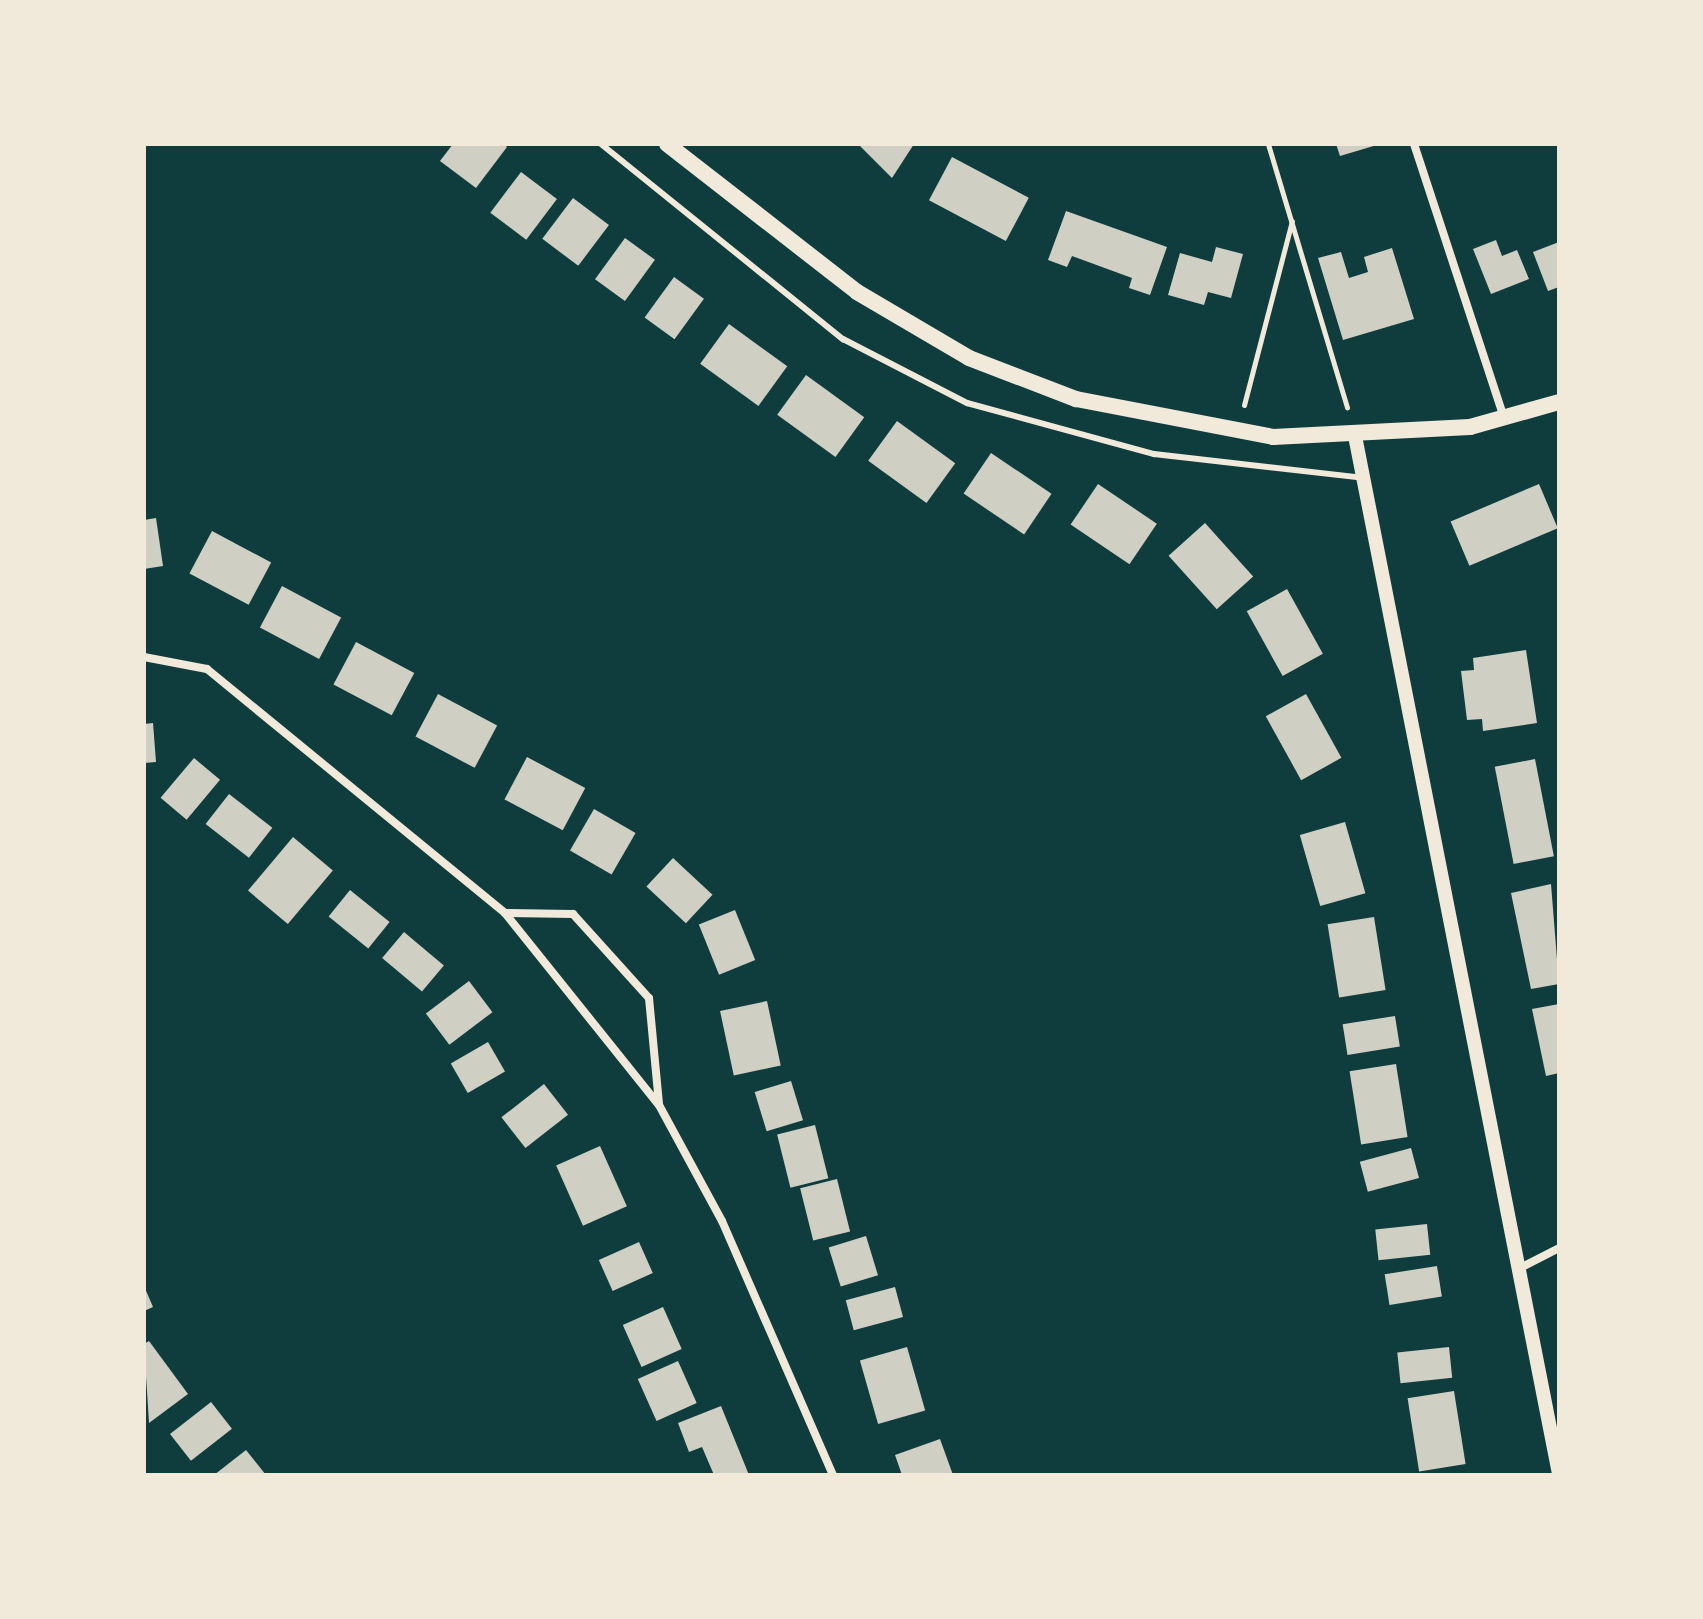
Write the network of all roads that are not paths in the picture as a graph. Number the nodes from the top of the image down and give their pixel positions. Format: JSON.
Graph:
{"nodes":[{"id":1,"x":601,"y":144,"type":"edge"},
{"id":2,"x":667,"y":144,"type":"edge"},
{"id":3,"x":1414,"y":144,"type":"edge"},
{"id":4,"x":1559,"y":402,"type":"edge"},
{"id":5,"x":1505,"y":419,"type":"junction"},
{"id":6,"x":1355,"y":436,"type":"junction"},
{"id":7,"x":1367,"y":478,"type":"junction"},
{"id":8,"x":144,"y":657,"type":"edge"},
{"id":9,"x":505,"y":913,"type":"junction"},
{"id":10,"x":659,"y":1105,"type":"junction"},
{"id":11,"x":1559,"y":1248,"type":"edge"},
{"id":12,"x":1520,"y":1268,"type":"junction"},
{"id":13,"x":1559,"y":1474,"type":"edge"},
{"id":14,"x":833,"y":1475,"type":"edge"}],
"edges":[{"from":1,"to":7,"type":"lane"},
{"from":2,"to":6,"type":"main road"},
{"from":3,"to":5,"type":"street"},
{"from":4,"to":5,"type":"main road"},
{"from":5,"to":6,"type":"main road"},
{"from":6,"to":7,"type":"street"},
{"from":7,"to":12,"type":"street"},
{"from":8,"to":9,"type":"street"},
{"from":9,"to":10,"type":"street"},
{"from":9,"to":10,"type":"street"},
{"from":10,"to":14,"type":"street"},
{"from":11,"to":12,"type":"street"},
{"from":12,"to":13,"type":"street"}]}
